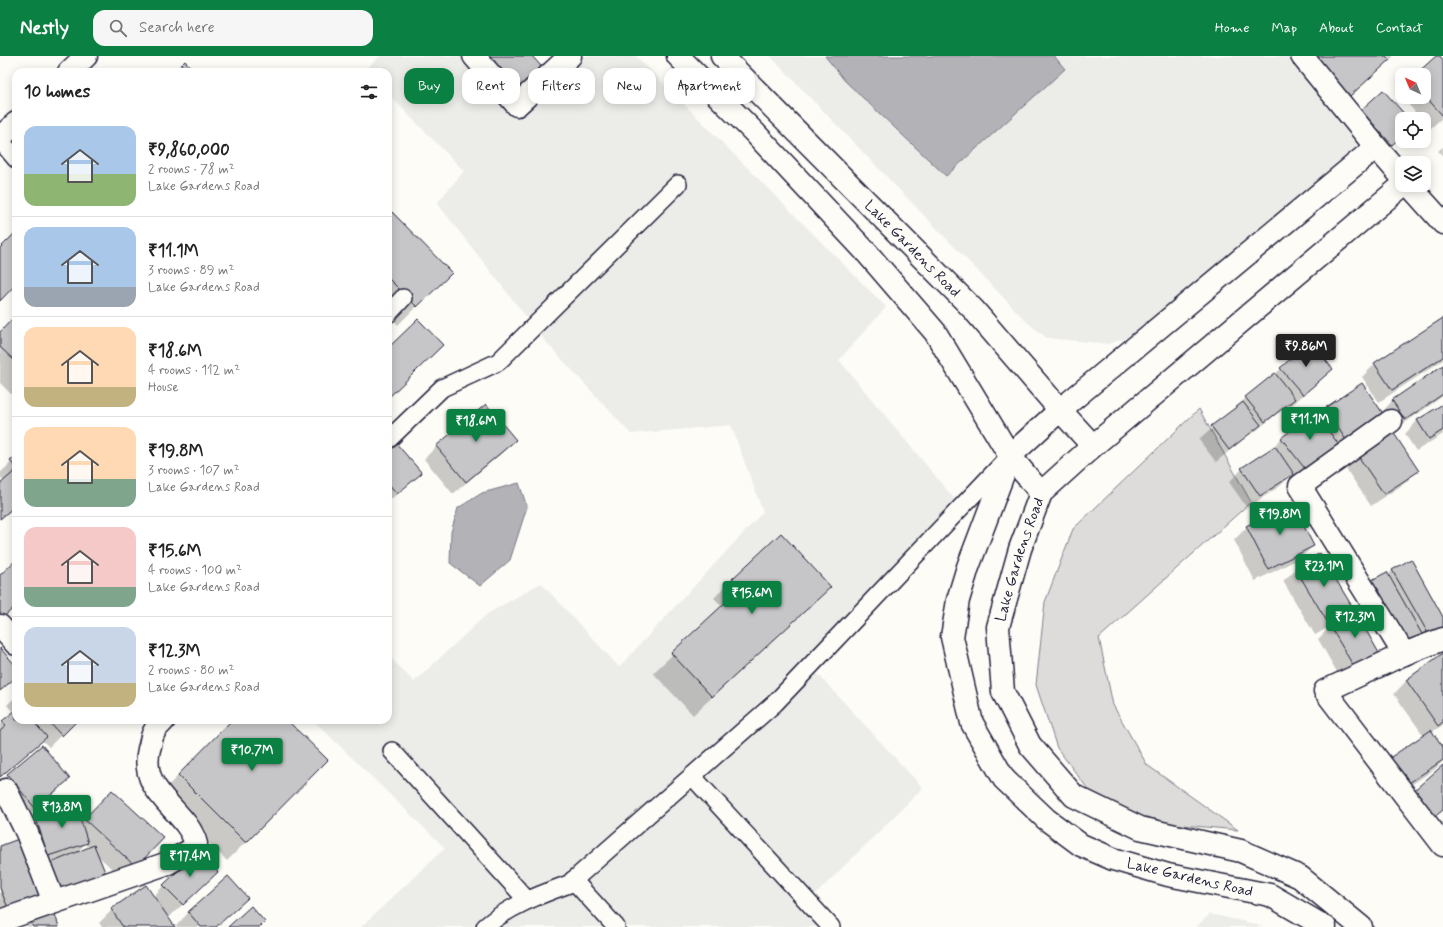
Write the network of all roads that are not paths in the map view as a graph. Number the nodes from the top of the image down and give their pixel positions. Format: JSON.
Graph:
{"nodes":[{"id":1,"x":474,"y":56,"type":"edge"},
{"id":2,"x":570,"y":56,"type":"edge"},
{"id":3,"x":678,"y":56,"type":"edge"},
{"id":4,"x":722,"y":56,"type":"edge"},
{"id":5,"x":1302,"y":56,"type":"edge"},
{"id":6,"x":12,"y":127,"type":"edge"},
{"id":7,"x":0,"y":139,"type":"edge"},
{"id":8,"x":1376,"y":147,"type":"junction"},
{"id":9,"x":12,"y":154,"type":"edge"},
{"id":10,"x":1395,"y":169,"type":"edge"},
{"id":11,"x":678,"y":184,"type":"dead end"},
{"id":12,"x":1395,"y":192,"type":"edge"},
{"id":13,"x":1415,"y":192,"type":"edge"},
{"id":14,"x":1443,"y":223,"type":"edge"},
{"id":15,"x":403,"y":298,"type":"dead end"},
{"id":16,"x":392,"y":310,"type":"edge"},
{"id":17,"x":1060,"y":410,"type":"junction"},
{"id":18,"x":1391,"y":421,"type":"dead end"},
{"id":19,"x":392,"y":436,"type":"edge"},
{"id":20,"x":1093,"y":446,"type":"junction"},
{"id":21,"x":1010,"y":456,"type":"junction"},
{"id":22,"x":1041,"y":493,"type":"junction"},
{"id":23,"x":0,"y":626,"type":"edge"},
{"id":24,"x":1443,"y":639,"type":"edge"},
{"id":25,"x":12,"y":640,"type":"edge"},
{"id":26,"x":1404,"y":654,"type":"junction"},
{"id":27,"x":161,"y":724,"type":"edge"},
{"id":28,"x":392,"y":751,"type":"dead end"},
{"id":29,"x":692,"y":776,"type":"junction"},
{"id":30,"x":6,"y":790,"type":"dead end"},
{"id":31,"x":1443,"y":845,"type":"edge"},
{"id":32,"x":573,"y":880,"type":"junction"},
{"id":33,"x":527,"y":900,"type":"junction"},
{"id":34,"x":54,"y":902,"type":"junction"},
{"id":35,"x":0,"y":920,"type":"edge"},
{"id":36,"x":485,"y":927,"type":"edge"},
{"id":37,"x":616,"y":927,"type":"edge"},
{"id":38,"x":831,"y":927,"type":"edge"},
{"id":39,"x":1325,"y":927,"type":"edge"},
{"id":40,"x":1361,"y":927,"type":"edge"}],
"edges":[{"from":1,"to":2,"type":"main road"},
{"from":3,"to":21,"type":"main road"},
{"from":4,"to":17,"type":"main road","name":"Lake Gardens Road"},
{"from":5,"to":8,"type":"main road"},
{"from":6,"to":7,"type":"main road"},
{"from":7,"to":9,"type":"lane"},
{"from":8,"to":10,"type":"main road"},
{"from":8,"to":17,"type":"main road"},
{"from":11,"to":19,"type":"lane"},
{"from":12,"to":20,"type":"main road"},
{"from":13,"to":14,"type":"main road"},
{"from":15,"to":16,"type":"lane"},
{"from":17,"to":20,"type":"main road","name":"Lake Gardens Road"},
{"from":17,"to":21,"type":"main road"},
{"from":18,"to":26,"type":"main road"},
{"from":20,"to":22,"type":"main road","name":"Lake Gardens Road"},
{"from":21,"to":22,"type":"main road"},
{"from":21,"to":29,"type":"lane"},
{"from":21,"to":39,"type":"main road","name":"Lake Gardens Road"},
{"from":22,"to":40,"type":"main road","name":"Lake Gardens Road"},
{"from":23,"to":25,"type":"main road"},
{"from":24,"to":26,"type":"main road"},
{"from":26,"to":31,"type":"main road"},
{"from":27,"to":34,"type":"main road"},
{"from":28,"to":33,"type":"lane"},
{"from":29,"to":32,"type":"lane"},
{"from":29,"to":38,"type":"lane"},
{"from":30,"to":34,"type":"main road"},
{"from":32,"to":33,"type":"lane"},
{"from":32,"to":37,"type":"lane"},
{"from":33,"to":36,"type":"lane"},
{"from":34,"to":35,"type":"main road"}]}
